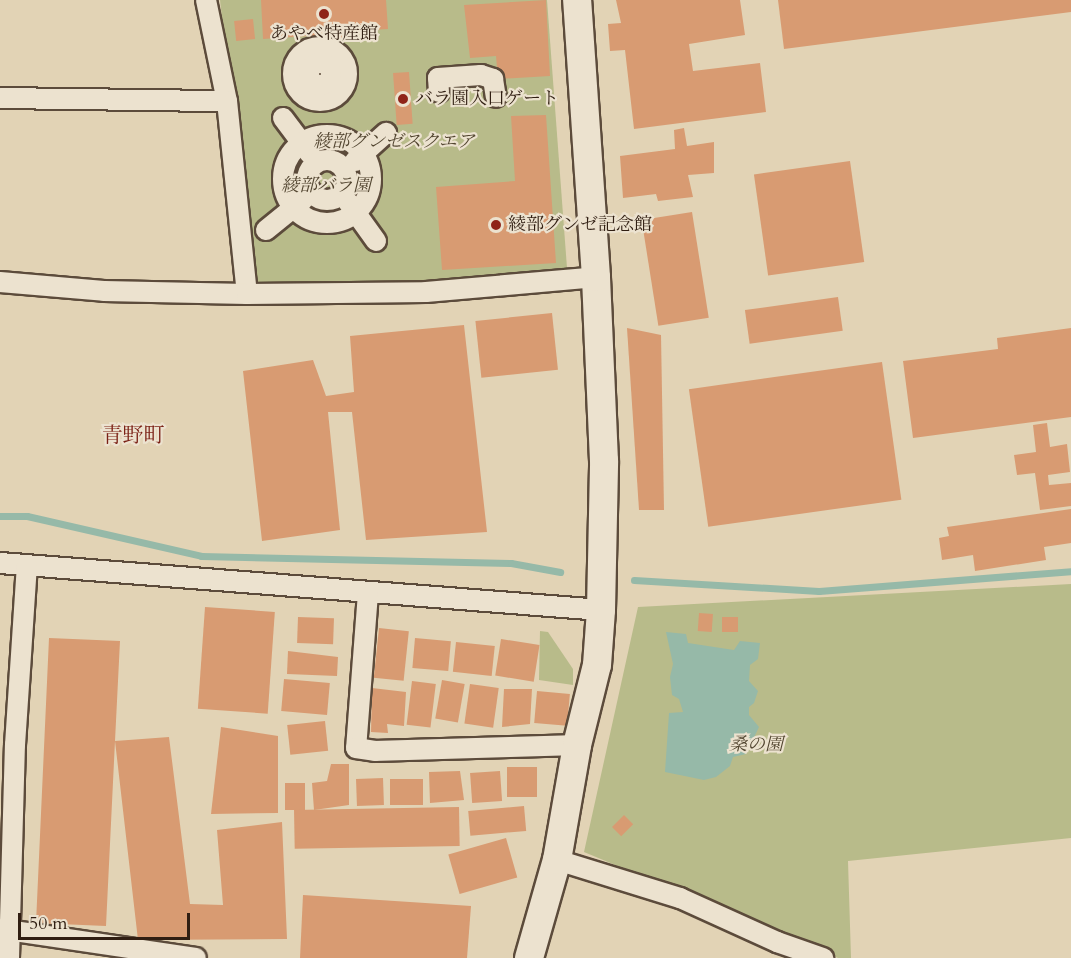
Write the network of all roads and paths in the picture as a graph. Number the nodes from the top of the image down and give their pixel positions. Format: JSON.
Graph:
{"nodes":[{"id":1,"x":206,"y":0,"type":"edge"},
{"id":2,"x":577,"y":0,"type":"edge"},
{"id":3,"x":439,"y":92,"type":"dead end"},
{"id":4,"x":496,"y":97,"type":"dead end"},
{"id":5,"x":0,"y":98,"type":"edge"},
{"id":6,"x":227,"y":101,"type":"junction"},
{"id":7,"x":283,"y":118,"type":"dead end"},
{"id":8,"x":386,"y":134,"type":"dead end"},
{"id":9,"x":301,"y":143,"type":"junction"},
{"id":10,"x":363,"y":153,"type":"junction"},
{"id":11,"x":317,"y":163,"type":"junction"},
{"id":12,"x":345,"y":171,"type":"junction"},
{"id":13,"x":312,"y":192,"type":"junction"},
{"id":14,"x":341,"y":194,"type":"junction"},
{"id":15,"x":293,"y":207,"type":"junction"},
{"id":16,"x":355,"y":213,"type":"junction"},
{"id":17,"x":266,"y":230,"type":"dead end"},
{"id":18,"x":376,"y":242,"type":"dead end"},
{"id":19,"x":596,"y":277,"type":"junction"},
{"id":20,"x":0,"y":282,"type":"edge"},
{"id":21,"x":247,"y":294,"type":"junction"},
{"id":22,"x":0,"y":563,"type":"edge"},
{"id":23,"x":27,"y":565,"type":"junction"},
{"id":24,"x":368,"y":593,"type":"junction"},
{"id":25,"x":601,"y":610,"type":"junction"},
{"id":26,"x":7,"y":745,"type":"edge"},
{"id":27,"x":577,"y":745,"type":"junction"},
{"id":28,"x":557,"y":860,"type":"junction"},
{"id":29,"x":5,"y":929,"type":"edge"},
{"id":30,"x":786,"y":945,"type":"junction"},
{"id":31,"x":9,"y":958,"type":"edge"},
{"id":32,"x":196,"y":958,"type":"edge"},
{"id":33,"x":529,"y":958,"type":"edge"},
{"id":34,"x":769,"y":958,"type":"edge"},
{"id":35,"x":823,"y":958,"type":"edge"}],
"edges":[{"from":1,"to":6,"type":"street"},
{"from":2,"to":19,"type":"street"},
{"from":3,"to":4,"type":"street"},
{"from":5,"to":6,"type":"street"},
{"from":6,"to":21,"type":"street"},
{"from":7,"to":9,"type":"street"},
{"from":8,"to":10,"type":"street"},
{"from":9,"to":10,"type":"street"},
{"from":9,"to":11,"type":"street"},
{"from":9,"to":15,"type":"street"},
{"from":10,"to":12,"type":"street"},
{"from":10,"to":16,"type":"street"},
{"from":11,"to":12,"type":"street"},
{"from":11,"to":13,"type":"street"},
{"from":12,"to":14,"type":"street"},
{"from":13,"to":14,"type":"street"},
{"from":13,"to":15,"type":"street"},
{"from":14,"to":16,"type":"street"},
{"from":15,"to":16,"type":"street"},
{"from":15,"to":17,"type":"street"},
{"from":16,"to":18,"type":"street"},
{"from":19,"to":21,"type":"street"},
{"from":19,"to":25,"type":"street"},
{"from":20,"to":21,"type":"street"},
{"from":22,"to":23,"type":"street"},
{"from":23,"to":24,"type":"street"},
{"from":23,"to":26,"type":"street"},
{"from":24,"to":25,"type":"street"},
{"from":24,"to":27,"type":"street"},
{"from":25,"to":27,"type":"street"},
{"from":26,"to":29,"type":"street"},
{"from":27,"to":28,"type":"street"},
{"from":28,"to":30,"type":"street"},
{"from":28,"to":33,"type":"street"},
{"from":29,"to":31,"type":"street"},
{"from":29,"to":32,"type":"street"},
{"from":30,"to":34,"type":"street"},
{"from":30,"to":35,"type":"street"}]}
